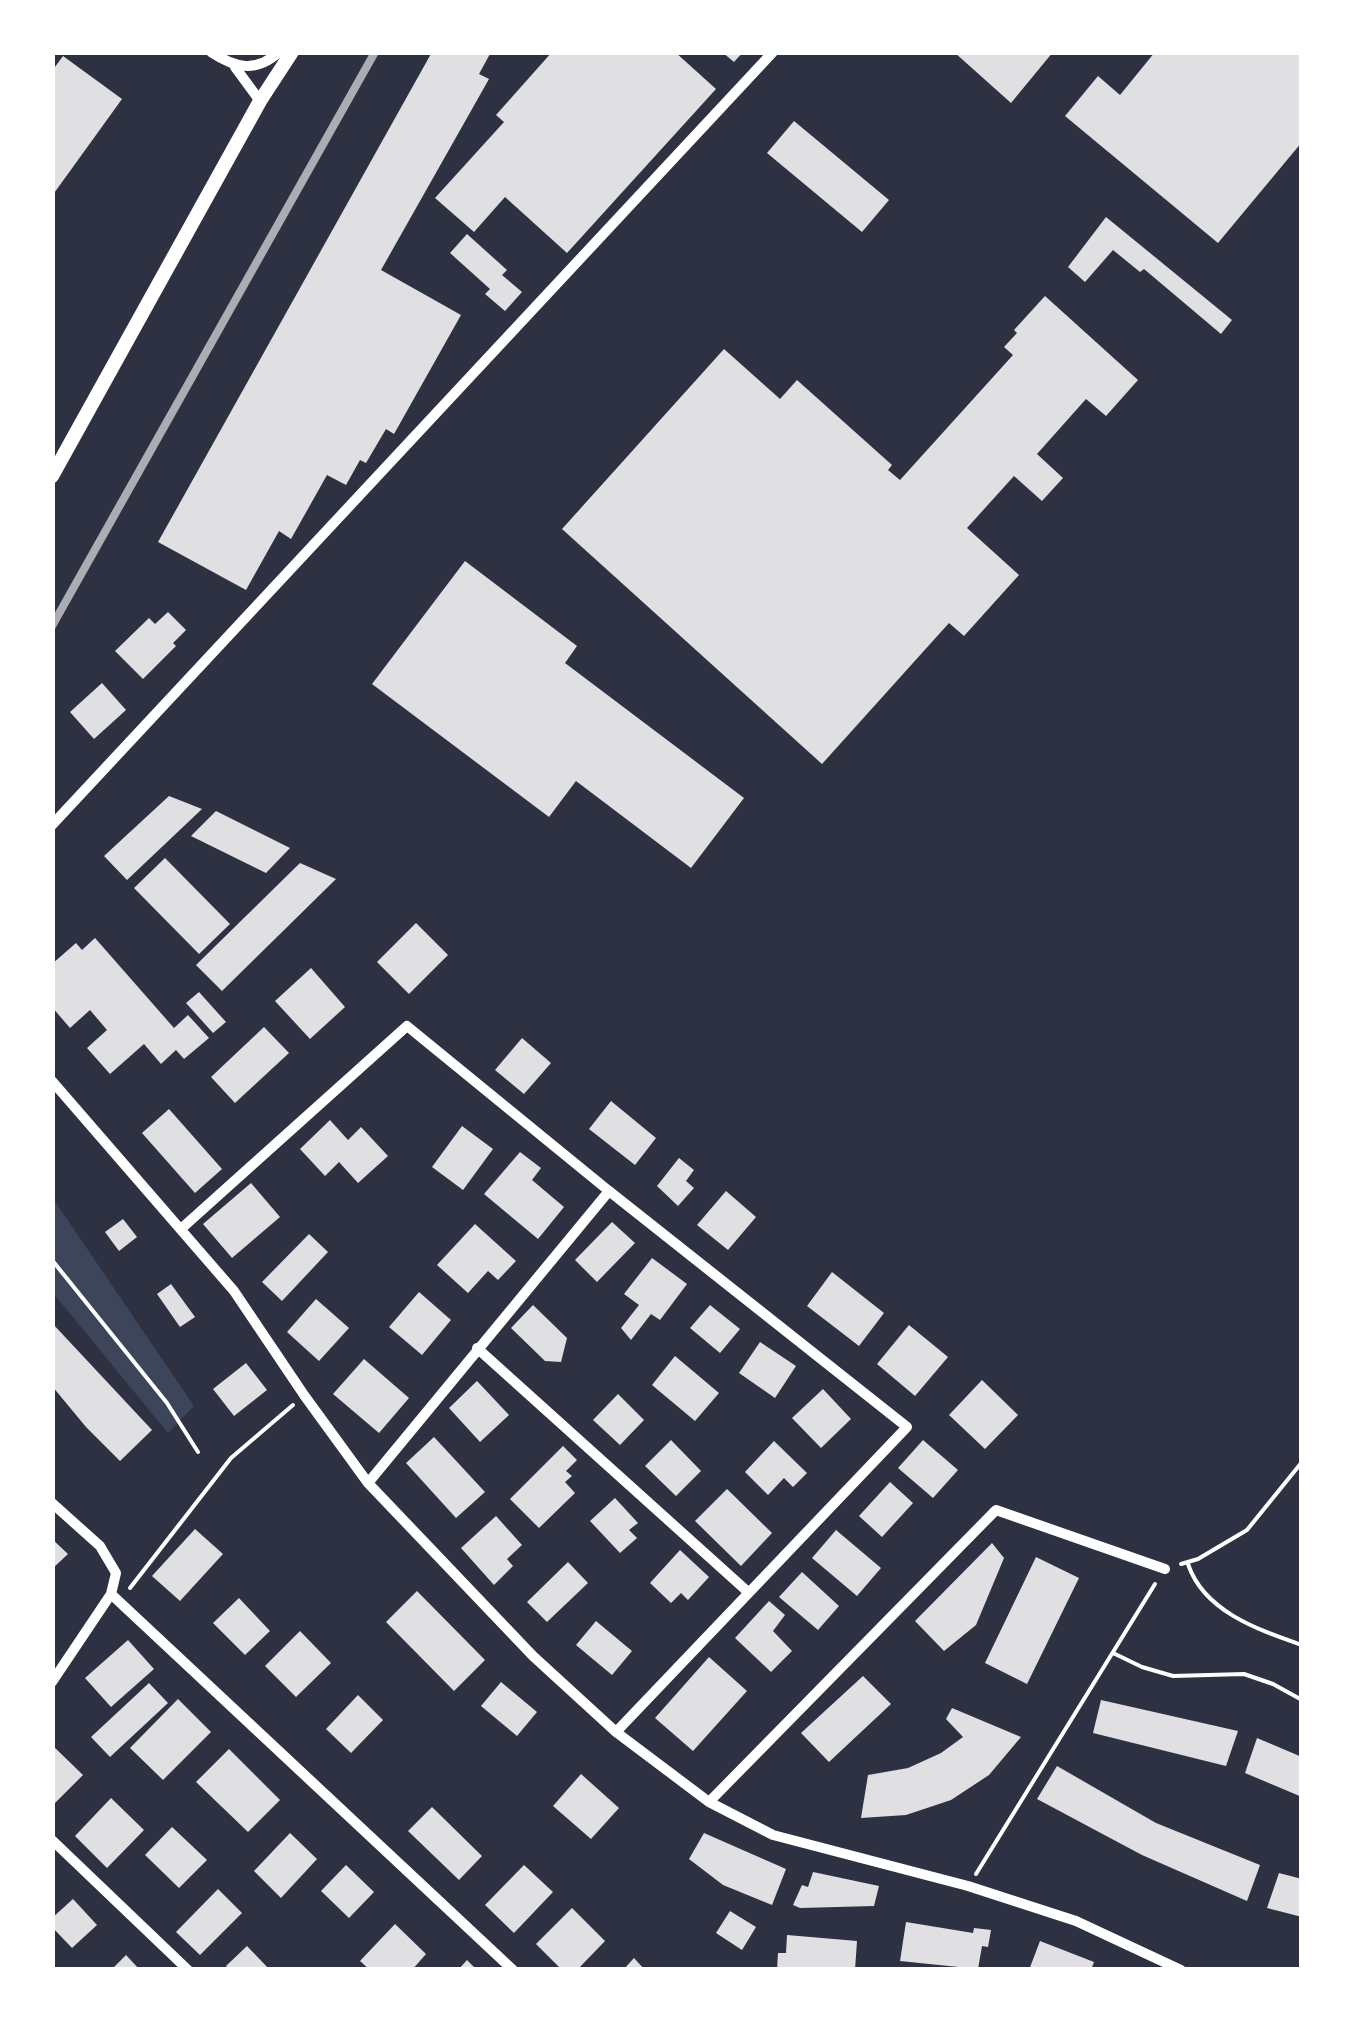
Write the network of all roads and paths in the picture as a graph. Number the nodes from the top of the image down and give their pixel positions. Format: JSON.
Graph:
{"nodes":[{"id":1,"x":211,"y":52,"type":"edge"},
{"id":2,"x":280,"y":52,"type":"edge"},
{"id":3,"x":292,"y":52,"type":"edge"},
{"id":4,"x":772,"y":52,"type":"edge"},
{"id":5,"x":235,"y":67,"type":"junction"},
{"id":6,"x":260,"y":101,"type":"junction"},
{"id":7,"x":52,"y":476,"type":"edge"},
{"id":8,"x":52,"y":826,"type":"edge"},
{"id":9,"x":52,"y":1081,"type":"edge"},
{"id":10,"x":609,"y":1191,"type":"junction"},
{"id":11,"x":182,"y":1228,"type":"junction"},
{"id":12,"x":52,"y":1260,"type":"edge"},
{"id":13,"x":477,"y":1348,"type":"junction"},
{"id":14,"x":304,"y":1396,"type":"junction"},
{"id":15,"x":198,"y":1452,"type":"dead end"},
{"id":16,"x":1302,"y":1462,"type":"edge"},
{"id":17,"x":368,"y":1483,"type":"junction"},
{"id":18,"x":52,"y":1502,"type":"edge"},
{"id":19,"x":1187,"y":1562,"type":"junction"},
{"id":20,"x":1164,"y":1569,"type":"junction"},
{"id":21,"x":748,"y":1592,"type":"junction"},
{"id":22,"x":116,"y":1597,"type":"junction"},
{"id":23,"x":1302,"y":1646,"type":"edge"},
{"id":24,"x":1112,"y":1653,"type":"junction"},
{"id":25,"x":52,"y":1682,"type":"edge"},
{"id":26,"x":1302,"y":1700,"type":"edge"},
{"id":27,"x":616,"y":1732,"type":"junction"},
{"id":28,"x":709,"y":1802,"type":"junction"},
{"id":29,"x":52,"y":1840,"type":"edge"},
{"id":30,"x":968,"y":1886,"type":"junction"},
{"id":31,"x":188,"y":1970,"type":"edge"},
{"id":32,"x":514,"y":1970,"type":"edge"},
{"id":33,"x":1181,"y":1970,"type":"edge"}],
"edges":[{"from":1,"to":5,"type":"street"},
{"from":2,"to":5,"type":"street"},
{"from":3,"to":6,"type":"main road"},
{"from":4,"to":8,"type":"street"},
{"from":5,"to":6,"type":"street"},
{"from":6,"to":7,"type":"main road"},
{"from":9,"to":11,"type":"street"},
{"from":10,"to":11,"type":"street"},
{"from":10,"to":13,"type":"street"},
{"from":10,"to":21,"type":"street"},
{"from":11,"to":14,"type":"street"},
{"from":12,"to":15,"type":"path"},
{"from":13,"to":17,"type":"street"},
{"from":13,"to":21,"type":"street"},
{"from":14,"to":17,"type":"street"},
{"from":14,"to":22,"type":"path"},
{"from":16,"to":19,"type":"path"},
{"from":17,"to":27,"type":"street"},
{"from":18,"to":22,"type":"street"},
{"from":19,"to":20,"type":"path"},
{"from":19,"to":23,"type":"path"},
{"from":20,"to":24,"type":"path"},
{"from":20,"to":28,"type":"street"},
{"from":21,"to":27,"type":"street"},
{"from":22,"to":25,"type":"street"},
{"from":22,"to":32,"type":"street"},
{"from":24,"to":26,"type":"path"},
{"from":24,"to":30,"type":"path"},
{"from":27,"to":28,"type":"street"},
{"from":28,"to":30,"type":"street"},
{"from":29,"to":31,"type":"street"},
{"from":30,"to":33,"type":"street"}]}
